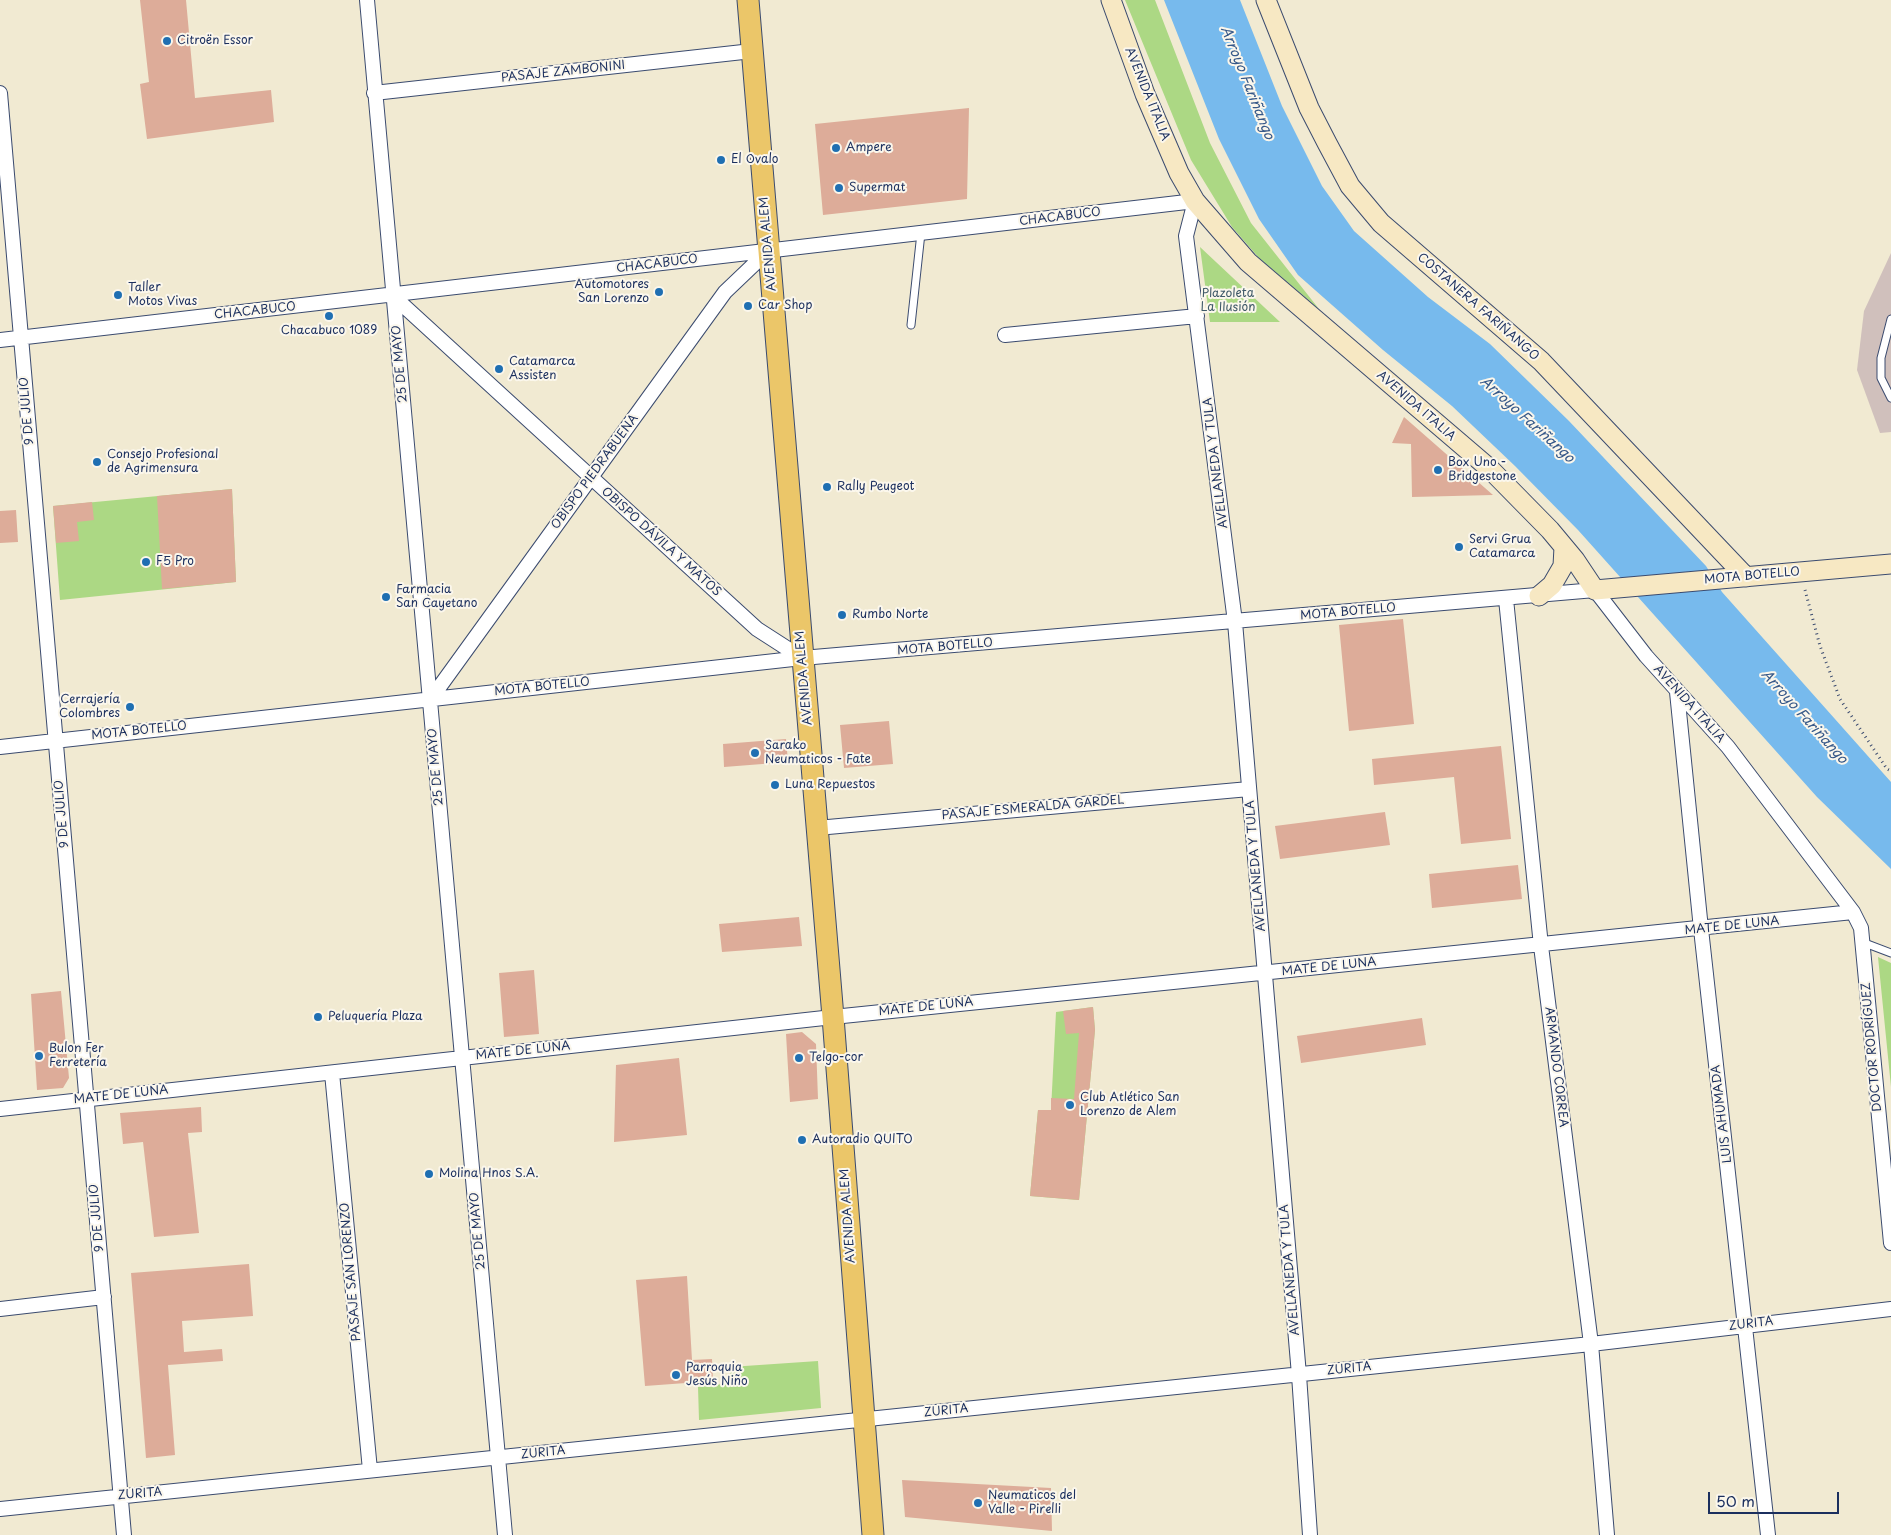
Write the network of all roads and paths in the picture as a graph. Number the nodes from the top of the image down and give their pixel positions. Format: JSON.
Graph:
{"nodes":[{"id":1,"x":367,"y":0,"type":"edge"},
{"id":2,"x":748,"y":0,"type":"edge"},
{"id":3,"x":1110,"y":0,"type":"edge"},
{"id":4,"x":1266,"y":0,"type":"edge"},
{"id":5,"x":752,"y":51,"type":"junction"},
{"id":6,"x":0,"y":93,"type":"edge"},
{"id":7,"x":374,"y":93,"type":"junction"},
{"id":8,"x":1195,"y":201,"type":"junction"},
{"id":9,"x":921,"y":233,"type":"junction"},
{"id":10,"x":768,"y":251,"type":"junction"},
{"id":11,"x":393,"y":296,"type":"junction"},
{"id":12,"x":1197,"y":316,"type":"junction"},
{"id":13,"x":1891,"y":318,"type":"edge"},
{"id":14,"x":911,"y":325,"type":"dead end"},
{"id":15,"x":1005,"y":335,"type":"dead end"},
{"id":16,"x":20,"y":337,"type":"junction"},
{"id":17,"x":0,"y":340,"type":"edge"},
{"id":18,"x":1891,"y":398,"type":"edge"},
{"id":19,"x":591,"y":478,"type":"junction"},
{"id":20,"x":1564,"y":547,"type":"junction"},
{"id":21,"x":1891,"y":564,"type":"edge"},
{"id":22,"x":1800,"y":572,"type":"junction"},
{"id":23,"x":1746,"y":577,"type":"junction"},
{"id":24,"x":1595,"y":590,"type":"junction"},
{"id":25,"x":1539,"y":596,"type":"junction"},
{"id":26,"x":1506,"y":599,"type":"junction"},
{"id":27,"x":1235,"y":622,"type":"junction"},
{"id":28,"x":802,"y":658,"type":"junction"},
{"id":29,"x":1677,"y":692,"type":"junction"},
{"id":30,"x":430,"y":700,"type":"junction"},
{"id":31,"x":56,"y":740,"type":"junction"},
{"id":32,"x":0,"y":747,"type":"edge"},
{"id":33,"x":1891,"y":771,"type":"edge"},
{"id":34,"x":1249,"y":789,"type":"junction"},
{"id":35,"x":817,"y":828,"type":"junction"},
{"id":36,"x":1853,"y":912,"type":"junction"},
{"id":37,"x":1701,"y":930,"type":"junction"},
{"id":38,"x":1862,"y":942,"type":"junction"},
{"id":39,"x":1541,"y":946,"type":"junction"},
{"id":40,"x":1891,"y":953,"type":"edge"},
{"id":41,"x":1265,"y":973,"type":"junction"},
{"id":42,"x":833,"y":1017,"type":"junction"},
{"id":43,"x":462,"y":1058,"type":"junction"},
{"id":44,"x":332,"y":1073,"type":"junction"},
{"id":45,"x":88,"y":1098,"type":"junction"},
{"id":46,"x":0,"y":1109,"type":"edge"},
{"id":47,"x":1891,"y":1242,"type":"edge"},
{"id":48,"x":104,"y":1297,"type":"junction"},
{"id":49,"x":0,"y":1309,"type":"edge"},
{"id":50,"x":1891,"y":1309,"type":"edge"},
{"id":51,"x":1746,"y":1325,"type":"junction"},
{"id":52,"x":1590,"y":1344,"type":"junction"},
{"id":53,"x":1299,"y":1375,"type":"junction"},
{"id":54,"x":864,"y":1420,"type":"junction"},
{"id":55,"x":499,"y":1457,"type":"junction"},
{"id":56,"x":370,"y":1470,"type":"junction"},
{"id":57,"x":120,"y":1496,"type":"junction"},
{"id":58,"x":0,"y":1509,"type":"edge"},
{"id":59,"x":124,"y":1535,"type":"edge"},
{"id":60,"x":506,"y":1535,"type":"edge"},
{"id":61,"x":874,"y":1535,"type":"edge"},
{"id":62,"x":1310,"y":1535,"type":"edge"},
{"id":63,"x":1607,"y":1535,"type":"edge"},
{"id":64,"x":1768,"y":1535,"type":"edge"}],
"edges":[{"from":1,"to":7,"type":"street","name":"25 DE MAYO"},
{"from":2,"to":5,"type":"main road","name":"AVENIDA ALEM"},
{"from":3,"to":8,"type":"street","name":"AVENIDA ITALIA"},
{"from":4,"to":23,"type":"street","name":"COSTANERA FARIÑANGO"},
{"from":5,"to":7,"type":"street","name":"PASAJE ZAMBONINI"},
{"from":5,"to":10,"type":"main road","name":"AVENIDA ALEM"},
{"from":6,"to":16,"type":"street","name":"9 DE JULIO"},
{"from":7,"to":11,"type":"street","name":"25 DE MAYO"},
{"from":8,"to":9,"type":"street","name":"CHACABUCO"},
{"from":8,"to":12,"type":"street","name":"AVELLANEDA Y TULA"},
{"from":8,"to":20,"type":"street","name":"AVENIDA ITALIA"},
{"from":9,"to":10,"type":"street","name":"CHACABUCO"},
{"from":9,"to":14,"type":"lane"},
{"from":10,"to":11,"type":"street","name":"CHACABUCO"},
{"from":10,"to":19,"type":"street","name":"OBISPO PIEDRABUENA"},
{"from":10,"to":28,"type":"main road","name":"AVENIDA ALEM"},
{"from":11,"to":16,"type":"street","name":"CHACABUCO"},
{"from":11,"to":19,"type":"street","name":"OBISPO DÁVILA Y MATOS"},
{"from":11,"to":30,"type":"street","name":"25 DE MAYO"},
{"from":12,"to":15,"type":"street"},
{"from":12,"to":27,"type":"street","name":"AVELLANEDA Y TULA"},
{"from":13,"to":18,"type":"lane"},
{"from":16,"to":17,"type":"street","name":"CHACABUCO"},
{"from":16,"to":31,"type":"street","name":"9 DE JULIO"},
{"from":19,"to":28,"type":"street","name":"OBISPO DÁVILA Y MATOS"},
{"from":19,"to":30,"type":"street","name":"OBISPO PIEDRABUENA"},
{"from":20,"to":24,"type":"street","name":"AVENIDA ITALIA"},
{"from":20,"to":25,"type":"street"},
{"from":21,"to":22,"type":"street","name":"MOTA BOTELLO"},
{"from":22,"to":23,"type":"street","name":"MOTA BOTELLO"},
{"from":22,"to":33,"type":"path"},
{"from":23,"to":24,"type":"street","name":"MOTA BOTELLO"},
{"from":24,"to":25,"type":"street","name":"MOTA BOTELLO"},
{"from":24,"to":29,"type":"street","name":"AVENIDA ITALIA"},
{"from":25,"to":26,"type":"street","name":"MOTA BOTELLO"},
{"from":26,"to":27,"type":"street","name":"MOTA BOTELLO"},
{"from":26,"to":39,"type":"street","name":"ARMANDO CORREA"},
{"from":27,"to":28,"type":"street","name":"MOTA BOTELLO"},
{"from":27,"to":34,"type":"street","name":"AVELLANEDA Y TULA"},
{"from":28,"to":30,"type":"street","name":"MOTA BOTELLO"},
{"from":28,"to":35,"type":"main road","name":"AVENIDA ALEM"},
{"from":29,"to":36,"type":"street","name":"AVENIDA ITALIA"},
{"from":29,"to":37,"type":"street","name":"LUIS AHUMADA"},
{"from":30,"to":31,"type":"street","name":"MOTA BOTELLO"},
{"from":30,"to":43,"type":"street","name":"25 DE MAYO"},
{"from":31,"to":32,"type":"street","name":"MOTA BOTELLO"},
{"from":31,"to":45,"type":"street","name":"9 DE JULIO"},
{"from":34,"to":35,"type":"street","name":"PASAJE ESMERALDA GARDEL"},
{"from":34,"to":41,"type":"street","name":"AVELLANEDA Y TULA"},
{"from":35,"to":42,"type":"main road","name":"AVENIDA ALEM"},
{"from":36,"to":37,"type":"street","name":"MATE DE LUNA"},
{"from":36,"to":38,"type":"street","name":"DOCTOR RODRÍGUEZ"},
{"from":37,"to":39,"type":"street","name":"MATE DE LUNA"},
{"from":37,"to":51,"type":"street","name":"LUIS AHUMADA"},
{"from":38,"to":40,"type":"lane"},
{"from":38,"to":47,"type":"street","name":"DOCTOR RODRÍGUEZ"},
{"from":39,"to":41,"type":"street","name":"MATE DE LUNA"},
{"from":39,"to":52,"type":"street","name":"ARMANDO CORREA"},
{"from":41,"to":42,"type":"street","name":"MATE DE LUNA"},
{"from":41,"to":53,"type":"street","name":"AVELLANEDA Y TULA"},
{"from":42,"to":43,"type":"street","name":"MATE DE LUNA"},
{"from":42,"to":54,"type":"main road","name":"AVENIDA ALEM"},
{"from":43,"to":44,"type":"street","name":"MATE DE LUNA"},
{"from":43,"to":55,"type":"street","name":"25 DE MAYO"},
{"from":44,"to":45,"type":"street","name":"MATE DE LUNA"},
{"from":44,"to":56,"type":"street","name":"PASAJE SAN LORENZO"},
{"from":45,"to":46,"type":"street","name":"MATE DE LUNA"},
{"from":45,"to":48,"type":"street","name":"9 DE JULIO"},
{"from":48,"to":49,"type":"street"},
{"from":48,"to":57,"type":"street","name":"9 DE JULIO"},
{"from":50,"to":51,"type":"street","name":"ZURITA"},
{"from":51,"to":52,"type":"street","name":"ZURITA"},
{"from":51,"to":64,"type":"street","name":"LUIS AHUMADA"},
{"from":52,"to":53,"type":"street","name":"ZURITA"},
{"from":52,"to":63,"type":"street","name":"ARMANDO CORREA"},
{"from":53,"to":54,"type":"street","name":"ZURITA"},
{"from":53,"to":62,"type":"street","name":"AVELLANEDA Y TULA"},
{"from":54,"to":55,"type":"street","name":"ZURITA"},
{"from":54,"to":61,"type":"main road","name":"AVENIDA ALEM"},
{"from":55,"to":56,"type":"street","name":"ZURITA"},
{"from":55,"to":60,"type":"street","name":"25 DE MAYO"},
{"from":56,"to":57,"type":"street","name":"ZURITA"},
{"from":57,"to":58,"type":"street","name":"ZURITA"},
{"from":57,"to":59,"type":"street","name":"9 DE JULIO"}]}
